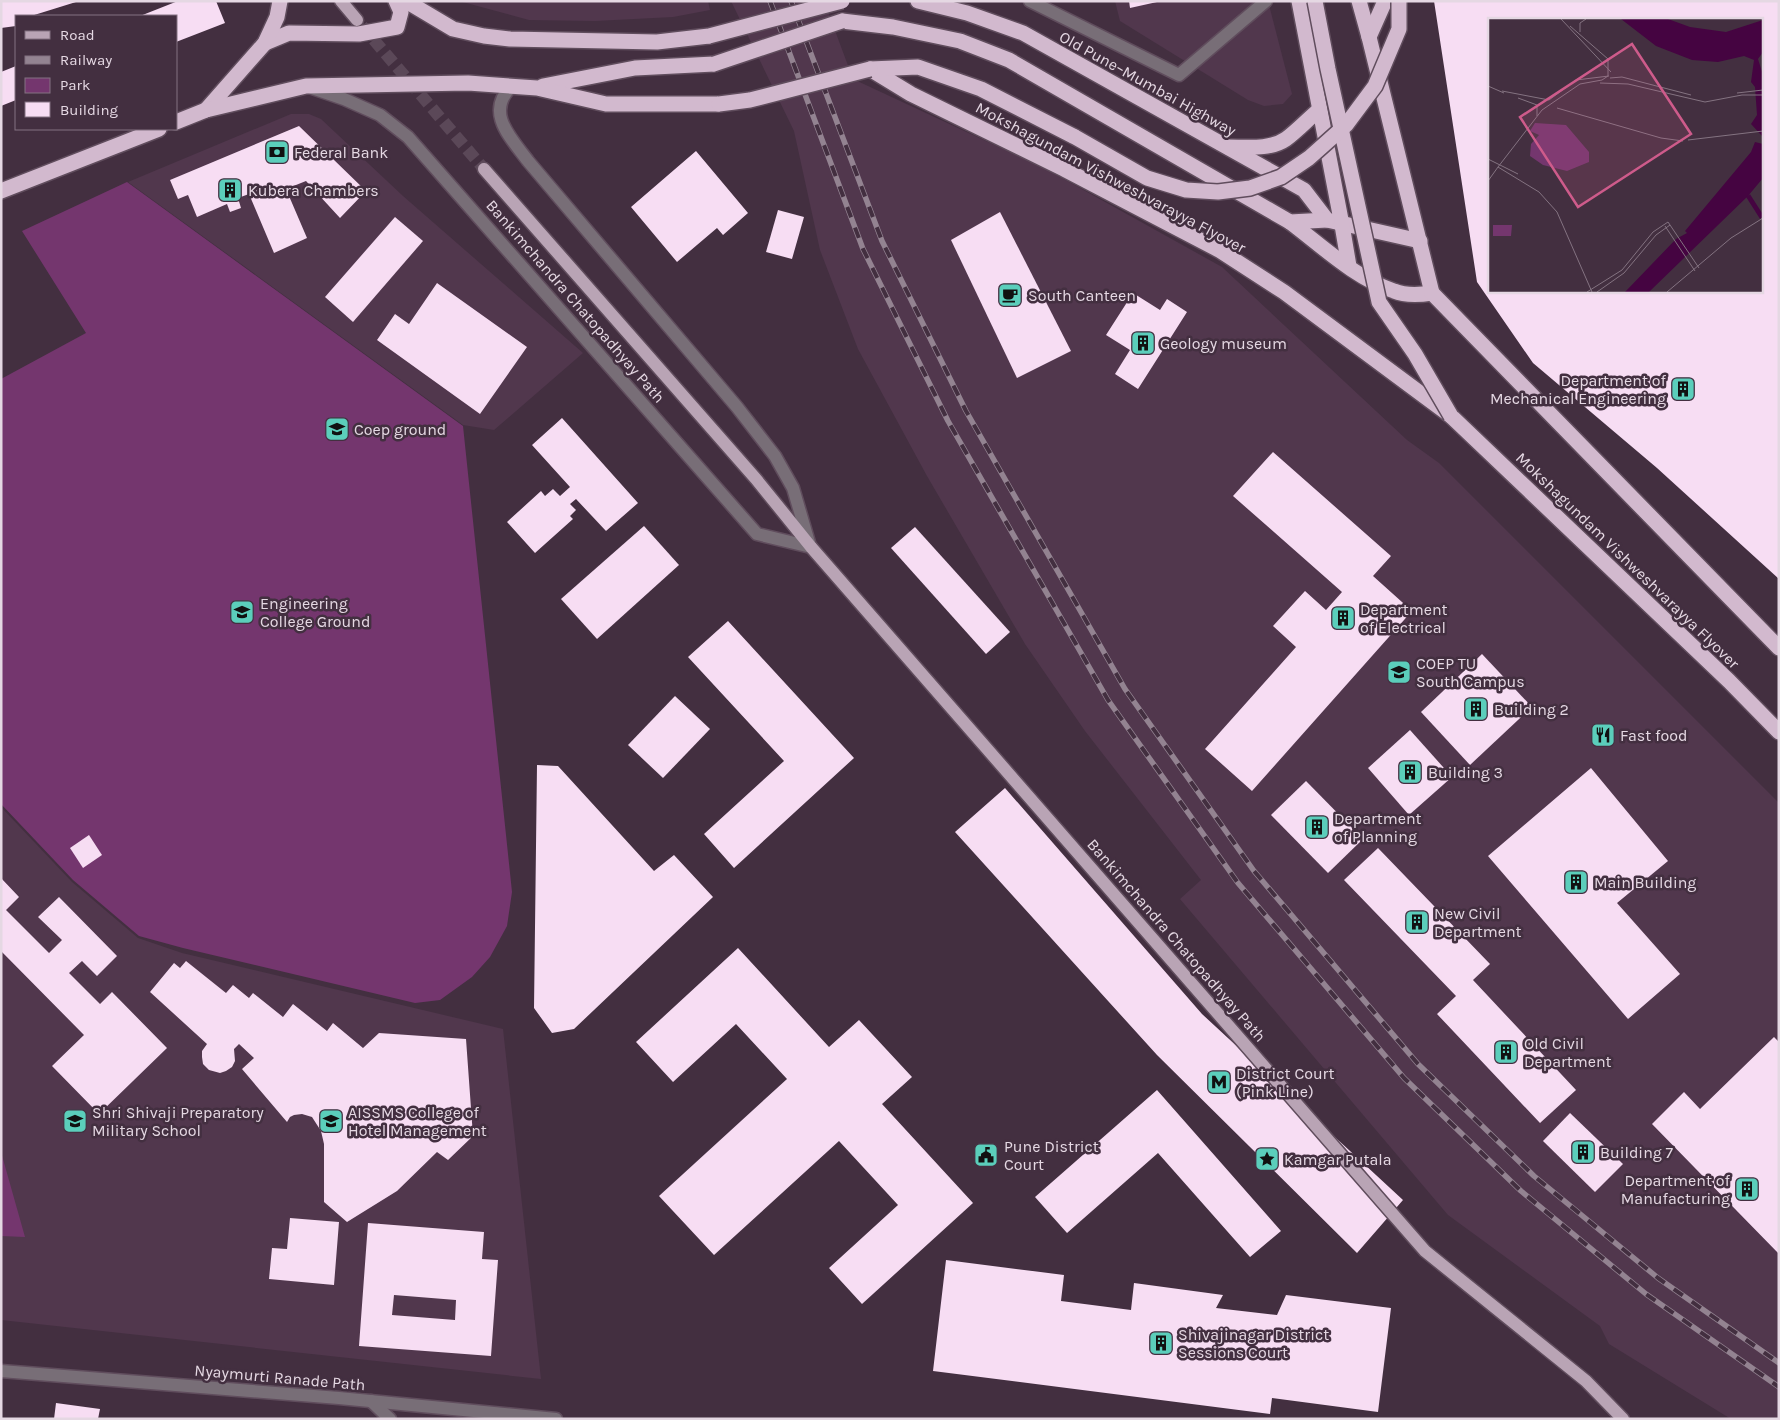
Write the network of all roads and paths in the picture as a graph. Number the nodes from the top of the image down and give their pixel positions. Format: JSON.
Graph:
{"nodes":[{"id":1,"x":280,"y":1,"type":"edge"},
{"id":2,"x":341,"y":1,"type":"edge"},
{"id":3,"x":396,"y":1,"type":"edge"},
{"id":4,"x":406,"y":1,"type":"edge"},
{"id":5,"x":842,"y":1,"type":"edge"},
{"id":6,"x":918,"y":1,"type":"edge"},
{"id":7,"x":1030,"y":1,"type":"edge"},
{"id":8,"x":1266,"y":1,"type":"edge"},
{"id":9,"x":1299,"y":1,"type":"edge"},
{"id":10,"x":1315,"y":1,"type":"edge"},
{"id":11,"x":1359,"y":1,"type":"edge"},
{"id":12,"x":1385,"y":1,"type":"edge"},
{"id":13,"x":1399,"y":1,"type":"edge"},
{"id":14,"x":357,"y":20,"type":"tunnel mouth"},
{"id":15,"x":1369,"y":37,"type":"junction"},
{"id":16,"x":265,"y":43,"type":"junction"},
{"id":17,"x":870,"y":69,"type":"junction"},
{"id":18,"x":306,"y":86,"type":"junction"},
{"id":19,"x":512,"y":86,"type":"junction"},
{"id":20,"x":537,"y":88,"type":"junction"},
{"id":21,"x":206,"y":110,"type":"junction"},
{"id":22,"x":1319,"y":110,"type":"junction"},
{"id":23,"x":178,"y":121,"type":"edge"},
{"id":24,"x":156,"y":130,"type":"edge"},
{"id":25,"x":1227,"y":147,"type":"junction"},
{"id":26,"x":484,"y":169,"type":"tunnel mouth"},
{"id":27,"x":1,"y":191,"type":"edge"},
{"id":28,"x":1327,"y":220,"type":"junction"},
{"id":29,"x":1290,"y":222,"type":"junction"},
{"id":30,"x":1342,"y":225,"type":"junction"},
{"id":31,"x":1420,"y":241,"type":"junction"},
{"id":32,"x":1349,"y":266,"type":"junction"},
{"id":33,"x":1432,"y":293,"type":"junction"},
{"id":34,"x":1451,"y":416,"type":"junction"},
{"id":35,"x":811,"y":547,"type":"junction"},
{"id":36,"x":1779,"y":648,"type":"edge"},
{"id":37,"x":1779,"y":732,"type":"edge"},
{"id":38,"x":1,"y":1371,"type":"edge"},
{"id":39,"x":371,"y":1401,"type":"junction"},
{"id":40,"x":390,"y":1419,"type":"edge"},
{"id":41,"x":556,"y":1419,"type":"edge"},
{"id":42,"x":1623,"y":1419,"type":"edge"}],
"edges":[{"from":1,"to":16,"type":"highway"},
{"from":2,"to":14,"type":"main road"},
{"from":3,"to":16,"type":"highway"},
{"from":4,"to":5,"type":"highway","bridge":true},
{"from":6,"to":25,"type":"highway","name":"Old Pune–Mumbai Highway"},
{"from":7,"to":8,"type":"street"},
{"from":9,"to":22,"type":"highway"},
{"from":10,"to":34,"type":"highway","name":"Mokshagundam Vishweshvarayya Flyover","bridge":true},
{"from":11,"to":15,"type":"highway"},
{"from":12,"to":15,"type":"highway"},
{"from":13,"to":17,"type":"highway","name":"Mokshagundam Vishweshvarayya Flyover","bridge":true},
{"from":15,"to":31,"type":"highway"},
{"from":16,"to":21,"type":"highway"},
{"from":17,"to":20,"type":"highway","name":"Mokshagundam Vishweshvarayya Flyover","bridge":true},
{"from":17,"to":34,"type":"highway","name":"Mokshagundam Vishweshvarayya Flyover","bridge":true},
{"from":18,"to":19,"type":"highway"},
{"from":18,"to":21,"type":"highway"},
{"from":18,"to":35,"type":"street","name":"Bankimchandra Chatopadhyay Path"},
{"from":19,"to":20,"type":"highway"},
{"from":19,"to":35,"type":"street","name":"Bankimchandra Chatopadhyay Path"},
{"from":20,"to":29,"type":"highway","bridge":true},
{"from":21,"to":23,"type":"highway"},
{"from":22,"to":25,"type":"highway"},
{"from":22,"to":30,"type":"highway"},
{"from":24,"to":27,"type":"highway"},
{"from":25,"to":28,"type":"highway","name":"Old Pune–Mumbai Highway"},
{"from":26,"to":35,"type":"main road"},
{"from":28,"to":29,"type":"highway"},
{"from":28,"to":30,"type":"highway"},
{"from":29,"to":32,"type":"highway"},
{"from":30,"to":31,"type":"highway"},
{"from":30,"to":32,"type":"highway"},
{"from":31,"to":33,"type":"highway"},
{"from":32,"to":33,"type":"highway"},
{"from":33,"to":36,"type":"highway"},
{"from":34,"to":37,"type":"highway","name":"Mokshagundam Vishweshvarayya Flyover"},
{"from":35,"to":42,"type":"main road","name":"Bankimchandra Chatopadhyay Path"},
{"from":38,"to":39,"type":"street","name":"Nyaymurti Ranade Path"},
{"from":39,"to":40,"type":"street"},
{"from":39,"to":41,"type":"street","name":"Nyaymurti Ranade Path"}]}
